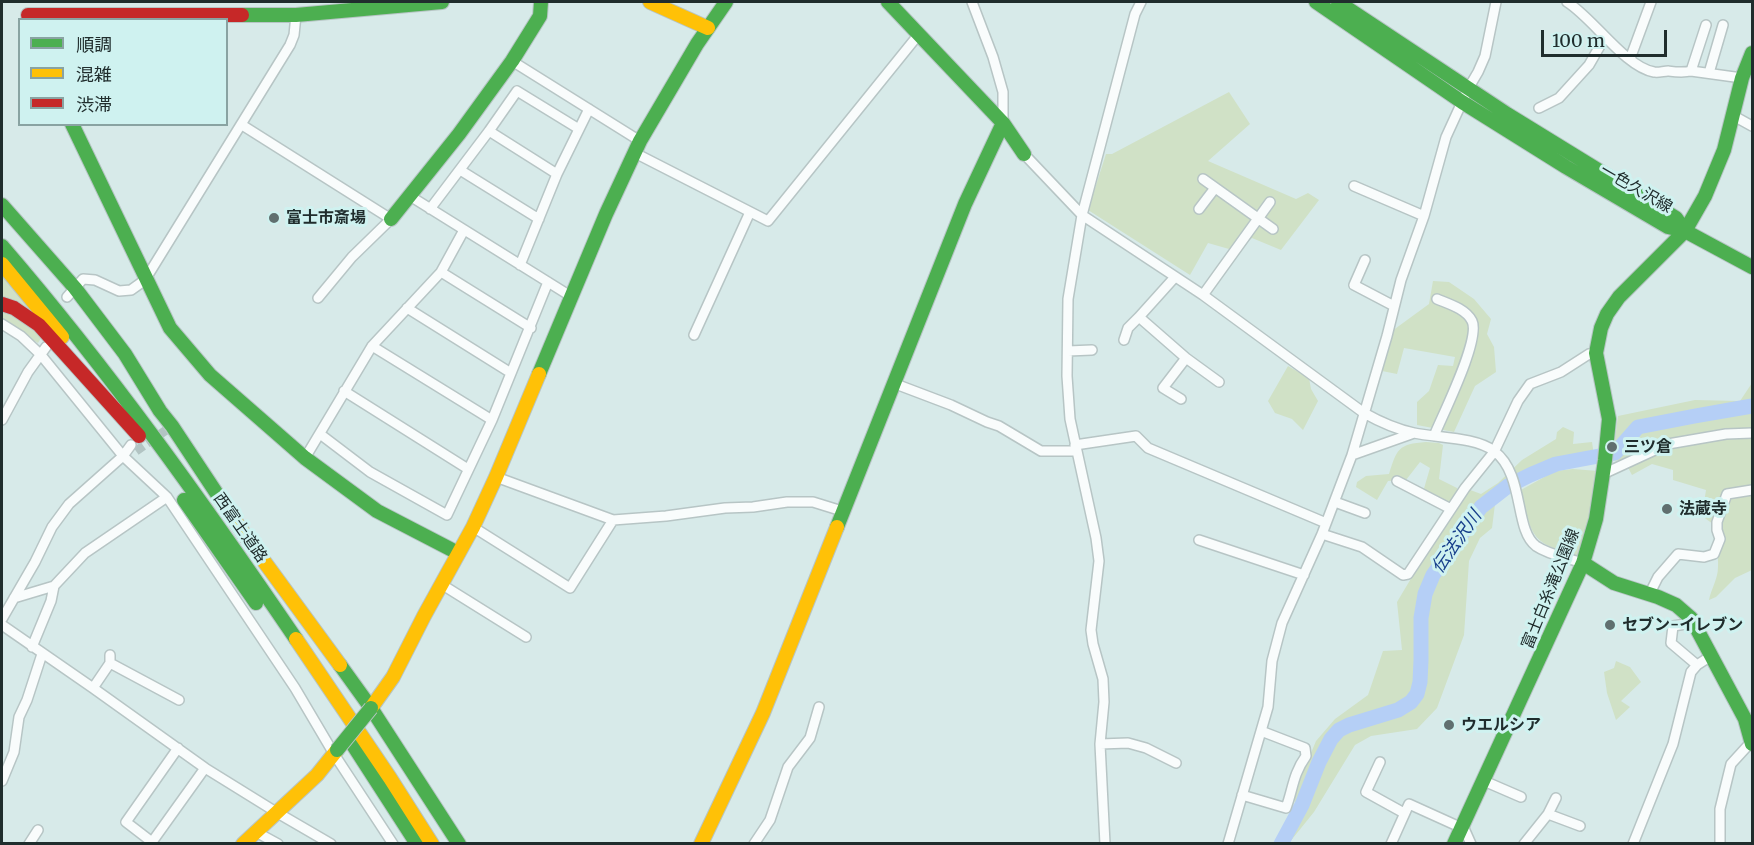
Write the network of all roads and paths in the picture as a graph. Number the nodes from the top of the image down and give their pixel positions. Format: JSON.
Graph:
{"nodes":[{"id":1,"x":442,"y":2,"type":"edge"},
{"id":2,"x":541,"y":2,"type":"edge"},
{"id":3,"x":650,"y":2,"type":"edge"},
{"id":4,"x":726,"y":2,"type":"edge"},
{"id":5,"x":888,"y":2,"type":"edge"},
{"id":6,"x":972,"y":2,"type":"edge"},
{"id":7,"x":1141,"y":2,"type":"edge"},
{"id":8,"x":1316,"y":2,"type":"edge"},
{"id":9,"x":1338,"y":2,"type":"edge"},
{"id":10,"x":1496,"y":2,"type":"edge"},
{"id":11,"x":1567,"y":2,"type":"edge"},
{"id":12,"x":1651,"y":2,"type":"edge"},
{"id":13,"x":28,"y":12,"type":"edge"},
{"id":14,"x":296,"y":15,"type":"junction"},
{"id":15,"x":1706,"y":25,"type":"dead end"},
{"id":16,"x":1724,"y":25,"type":"dead end"},
{"id":17,"x":708,"y":28,"type":"junction"},
{"id":18,"x":919,"y":34,"type":"junction"},
{"id":19,"x":1605,"y":38,"type":"junction"},
{"id":20,"x":1752,"y":52,"type":"edge"},
{"id":21,"x":1630,"y":59,"type":"junction"},
{"id":22,"x":512,"y":61,"type":"junction"},
{"id":23,"x":1691,"y":71,"type":"junction"},
{"id":24,"x":1709,"y":73,"type":"junction"},
{"id":25,"x":1742,"y":78,"type":"junction"},
{"id":26,"x":1465,"y":95,"type":"junction"},
{"id":27,"x":1539,"y":108,"type":"dead end"},
{"id":28,"x":589,"y":110,"type":"junction"},
{"id":29,"x":1732,"y":115,"type":"junction"},
{"id":30,"x":1003,"y":123,"type":"junction"},
{"id":31,"x":242,"y":125,"type":"junction"},
{"id":32,"x":73,"y":126,"type":"edge"},
{"id":33,"x":1752,"y":126,"type":"edge"},
{"id":34,"x":579,"y":129,"type":"junction"},
{"id":35,"x":489,"y":131,"type":"junction"},
{"id":36,"x":637,"y":147,"type":"junction"},
{"id":37,"x":1024,"y":154,"type":"joint"},
{"id":38,"x":460,"y":170,"type":"junction"},
{"id":39,"x":557,"y":174,"type":"junction"},
{"id":40,"x":1203,"y":179,"type":"dead end"},
{"id":41,"x":1354,"y":186,"type":"dead end"},
{"id":42,"x":1215,"y":188,"type":"junction"},
{"id":43,"x":410,"y":196,"type":"junction"},
{"id":44,"x":1270,"y":202,"type":"dead end"},
{"id":45,"x":2,"y":205,"type":"edge"},
{"id":46,"x":430,"y":209,"type":"junction"},
{"id":47,"x":1199,"y":209,"type":"dead end"},
{"id":48,"x":750,"y":213,"type":"junction"},
{"id":49,"x":1082,"y":215,"type":"junction"},
{"id":50,"x":1424,"y":216,"type":"junction"},
{"id":51,"x":391,"y":219,"type":"junction"},
{"id":52,"x":539,"y":219,"type":"junction"},
{"id":53,"x":1258,"y":219,"type":"junction"},
{"id":54,"x":1273,"y":229,"type":"dead end"},
{"id":55,"x":464,"y":231,"type":"junction"},
{"id":56,"x":1685,"y":231,"type":"junction"},
{"id":57,"x":2,"y":233,"type":"edge"},
{"id":58,"x":2,"y":246,"type":"edge"},
{"id":59,"x":1365,"y":260,"type":"dead end"},
{"id":60,"x":2,"y":264,"type":"edge"},
{"id":61,"x":520,"y":265,"type":"junction"},
{"id":62,"x":1752,"y":267,"type":"edge"},
{"id":63,"x":441,"y":272,"type":"junction"},
{"id":64,"x":1174,"y":277,"type":"junction"},
{"id":65,"x":146,"y":280,"type":"junction"},
{"id":66,"x":548,"y":282,"type":"junction"},
{"id":67,"x":71,"y":292,"type":"junction"},
{"id":68,"x":1203,"y":295,"type":"junction"},
{"id":69,"x":572,"y":297,"type":"junction"},
{"id":70,"x":318,"y":298,"type":"dead end"},
{"id":71,"x":1437,"y":299,"type":"dead end"},
{"id":72,"x":2,"y":304,"type":"edge"},
{"id":73,"x":1394,"y":306,"type":"junction"},
{"id":74,"x":407,"y":308,"type":"junction"},
{"id":75,"x":1139,"y":317,"type":"junction"},
{"id":76,"x":2,"y":324,"type":"edge"},
{"id":77,"x":531,"y":328,"type":"junction"},
{"id":78,"x":694,"y":335,"type":"dead end"},
{"id":79,"x":1124,"y":340,"type":"dead end"},
{"id":80,"x":372,"y":346,"type":"junction"},
{"id":81,"x":1092,"y":350,"type":"dead end"},
{"id":82,"x":44,"y":351,"type":"junction"},
{"id":83,"x":1068,"y":351,"type":"junction"},
{"id":84,"x":1596,"y":353,"type":"junction"},
{"id":85,"x":1186,"y":358,"type":"junction"},
{"id":86,"x":511,"y":373,"type":"junction"},
{"id":87,"x":1219,"y":382,"type":"dead end"},
{"id":88,"x":893,"y":383,"type":"junction"},
{"id":89,"x":344,"y":391,"type":"junction"},
{"id":90,"x":1181,"y":399,"type":"dead end"},
{"id":91,"x":1364,"y":413,"type":"junction"},
{"id":92,"x":2,"y":420,"type":"edge"},
{"id":93,"x":492,"y":420,"type":"junction"},
{"id":94,"x":1414,"y":433,"type":"junction"},
{"id":95,"x":1752,"y":433,"type":"edge"},
{"id":96,"x":320,"y":434,"type":"junction"},
{"id":97,"x":1434,"y":436,"type":"junction"},
{"id":98,"x":139,"y":441,"type":"junction"},
{"id":99,"x":1075,"y":448,"type":"junction"},
{"id":100,"x":1494,"y":452,"type":"junction"},
{"id":101,"x":1352,"y":455,"type":"junction"},
{"id":102,"x":123,"y":456,"type":"junction"},
{"id":103,"x":304,"y":458,"type":"junction"},
{"id":104,"x":1605,"y":460,"type":"junction"},
{"id":105,"x":468,"y":469,"type":"junction"},
{"id":106,"x":496,"y":477,"type":"junction"},
{"id":107,"x":1397,"y":481,"type":"dead end"},
{"id":108,"x":1752,"y":490,"type":"edge"},
{"id":109,"x":167,"y":497,"type":"junction"},
{"id":110,"x":1335,"y":502,"type":"junction"},
{"id":111,"x":1451,"y":509,"type":"junction"},
{"id":112,"x":842,"y":511,"type":"junction"},
{"id":113,"x":1365,"y":513,"type":"dead end"},
{"id":114,"x":613,"y":520,"type":"junction"},
{"id":115,"x":1326,"y":523,"type":"junction"},
{"id":116,"x":472,"y":527,"type":"junction"},
{"id":117,"x":1322,"y":534,"type":"junction"},
{"id":118,"x":1199,"y":540,"type":"dead end"},
{"id":119,"x":458,"y":553,"type":"junction"},
{"id":120,"x":1583,"y":563,"type":"junction"},
{"id":121,"x":1304,"y":575,"type":"junction"},
{"id":122,"x":441,"y":584,"type":"junction"},
{"id":123,"x":54,"y":586,"type":"junction"},
{"id":124,"x":1650,"y":595,"type":"junction"},
{"id":125,"x":14,"y":598,"type":"junction"},
{"id":126,"x":2,"y":619,"type":"edge"},
{"id":127,"x":1693,"y":623,"type":"junction"},
{"id":128,"x":2,"y":626,"type":"edge"},
{"id":129,"x":526,"y":637,"type":"dead end"},
{"id":130,"x":32,"y":647,"type":"junction"},
{"id":131,"x":42,"y":654,"type":"junction"},
{"id":132,"x":1711,"y":656,"type":"junction"},
{"id":133,"x":1697,"y":664,"type":"junction"},
{"id":134,"x":93,"y":688,"type":"junction"},
{"id":135,"x":179,"y":700,"type":"dead end"},
{"id":136,"x":819,"y":707,"type":"dead end"},
{"id":137,"x":371,"y":708,"type":"junction"},
{"id":138,"x":1261,"y":731,"type":"junction"},
{"id":139,"x":1752,"y":742,"type":"edge"},
{"id":140,"x":1100,"y":744,"type":"junction"},
{"id":141,"x":178,"y":747,"type":"junction"},
{"id":142,"x":335,"y":752,"type":"junction"},
{"id":143,"x":1380,"y":762,"type":"dead end"},
{"id":144,"x":1176,"y":763,"type":"dead end"},
{"id":145,"x":205,"y":768,"type":"junction"},
{"id":146,"x":2,"y":780,"type":"edge"},
{"id":147,"x":1484,"y":781,"type":"junction"},
{"id":148,"x":1242,"y":795,"type":"junction"},
{"id":149,"x":1521,"y":797,"type":"dead end"},
{"id":150,"x":1556,"y":798,"type":"dead end"},
{"id":151,"x":276,"y":812,"type":"junction"},
{"id":152,"x":1404,"y":813,"type":"junction"},
{"id":153,"x":1548,"y":814,"type":"junction"},
{"id":154,"x":1580,"y":826,"type":"dead end"},
{"id":155,"x":1462,"y":827,"type":"junction"},
{"id":156,"x":38,"y":830,"type":"dead end"},
{"id":157,"x":256,"y":832,"type":"junction"},
{"id":158,"x":29,"y":843,"type":"edge"},
{"id":159,"x":243,"y":843,"type":"edge"},
{"id":160,"x":278,"y":843,"type":"edge"},
{"id":161,"x":331,"y":843,"type":"edge"},
{"id":162,"x":393,"y":843,"type":"edge"},
{"id":163,"x":417,"y":843,"type":"edge"},
{"id":164,"x":432,"y":843,"type":"edge"},
{"id":165,"x":459,"y":843,"type":"edge"},
{"id":166,"x":701,"y":843,"type":"edge"},
{"id":167,"x":754,"y":843,"type":"edge"},
{"id":168,"x":1105,"y":843,"type":"edge"},
{"id":169,"x":1228,"y":843,"type":"edge"},
{"id":170,"x":1391,"y":843,"type":"edge"},
{"id":171,"x":1454,"y":843,"type":"edge"},
{"id":172,"x":1471,"y":843,"type":"edge"},
{"id":173,"x":1524,"y":843,"type":"edge"},
{"id":174,"x":1633,"y":843,"type":"edge"},
{"id":175,"x":1720,"y":843,"type":"edge"}],
"edges":[{"from":1,"to":14,"type":"main road"},
{"from":2,"to":22,"type":"main road"},
{"from":3,"to":17,"type":"main road"},
{"from":4,"to":17,"type":"main road"},
{"from":5,"to":18,"type":"main road"},
{"from":6,"to":30,"type":"street"},
{"from":7,"to":49,"type":"street"},
{"from":8,"to":26,"type":"main road","name":"一色久沢線"},
{"from":9,"to":26,"type":"main road","name":"一色久沢線"},
{"from":10,"to":26,"type":"street"},
{"from":11,"to":19,"type":"street"},
{"from":12,"to":21,"type":"street"},
{"from":13,"to":14,"type":"main road"},
{"from":14,"to":31,"type":"street"},
{"from":15,"to":23,"type":"street"},
{"from":16,"to":24,"type":"street"},
{"from":17,"to":36,"type":"main road"},
{"from":18,"to":30,"type":"main road"},
{"from":18,"to":48,"type":"street"},
{"from":19,"to":21,"type":"street"},
{"from":19,"to":27,"type":"street"},
{"from":20,"to":25,"type":"main road","name":"富士白糸滝公園線"},
{"from":21,"to":23,"type":"street"},
{"from":22,"to":28,"type":"street"},
{"from":22,"to":43,"type":"main road"},
{"from":23,"to":24,"type":"street"},
{"from":24,"to":25,"type":"street"},
{"from":25,"to":29,"type":"main road","name":"富士白糸滝公園線"},
{"from":26,"to":50,"type":"street"},
{"from":26,"to":56,"type":"main road","name":"一色久沢線"},
{"from":28,"to":34,"type":"street"},
{"from":28,"to":36,"type":"street"},
{"from":29,"to":33,"type":"street"},
{"from":29,"to":56,"type":"main road","name":"富士白糸滝公園線"},
{"from":30,"to":37,"type":"main road"},
{"from":30,"to":88,"type":"main road"},
{"from":31,"to":51,"type":"street"},
{"from":31,"to":65,"type":"street"},
{"from":32,"to":65,"type":"main road"},
{"from":34,"to":35,"type":"street"},
{"from":34,"to":39,"type":"street"},
{"from":35,"to":38,"type":"street"},
{"from":35,"to":39,"type":"street"},
{"from":36,"to":48,"type":"street"},
{"from":36,"to":69,"type":"main road"},
{"from":37,"to":49,"type":"street"},
{"from":38,"to":46,"type":"street"},
{"from":38,"to":52,"type":"street"},
{"from":39,"to":52,"type":"street"},
{"from":40,"to":42,"type":"street"},
{"from":41,"to":50,"type":"street"},
{"from":42,"to":47,"type":"street"},
{"from":42,"to":53,"type":"street"},
{"from":43,"to":46,"type":"street"},
{"from":43,"to":51,"type":"main road"},
{"from":44,"to":53,"type":"street"},
{"from":45,"to":67,"type":"main road"},
{"from":46,"to":55,"type":"street"},
{"from":48,"to":78,"type":"street"},
{"from":49,"to":64,"type":"street"},
{"from":49,"to":83,"type":"street"},
{"from":50,"to":73,"type":"street"},
{"from":51,"to":70,"type":"street"},
{"from":52,"to":61,"type":"street"},
{"from":53,"to":54,"type":"street"},
{"from":53,"to":68,"type":"street"},
{"from":55,"to":61,"type":"street"},
{"from":55,"to":63,"type":"street"},
{"from":56,"to":62,"type":"main road","name":"一色久沢線"},
{"from":56,"to":84,"type":"main road","name":"富士白糸滝公園線"},
{"from":57,"to":98,"type":"main road"},
{"from":58,"to":98,"type":"main road","name":"西富士道路"},
{"from":59,"to":73,"type":"street"},
{"from":60,"to":98,"type":"main road","name":"西富士道路"},
{"from":61,"to":66,"type":"street"},
{"from":63,"to":74,"type":"street"},
{"from":63,"to":77,"type":"street"},
{"from":64,"to":68,"type":"street"},
{"from":64,"to":75,"type":"street"},
{"from":65,"to":67,"type":"street"},
{"from":65,"to":103,"type":"main road"},
{"from":66,"to":69,"type":"street"},
{"from":66,"to":77,"type":"street"},
{"from":67,"to":137,"type":"main road"},
{"from":68,"to":91,"type":"street"},
{"from":69,"to":106,"type":"main road"},
{"from":71,"to":97,"type":"street"},
{"from":72,"to":98,"type":"main road"},
{"from":73,"to":91,"type":"street"},
{"from":74,"to":80,"type":"street"},
{"from":74,"to":86,"type":"street"},
{"from":75,"to":79,"type":"street"},
{"from":75,"to":85,"type":"street"},
{"from":76,"to":82,"type":"street"},
{"from":77,"to":86,"type":"street"},
{"from":80,"to":89,"type":"street"},
{"from":80,"to":93,"type":"street"},
{"from":81,"to":83,"type":"street"},
{"from":82,"to":92,"type":"street"},
{"from":82,"to":102,"type":"street"},
{"from":83,"to":99,"type":"street"},
{"from":84,"to":100,"type":"street"},
{"from":84,"to":104,"type":"main road","name":"富士白糸滝公園線"},
{"from":85,"to":87,"type":"street"},
{"from":85,"to":90,"type":"street"},
{"from":86,"to":93,"type":"street"},
{"from":88,"to":99,"type":"street"},
{"from":88,"to":112,"type":"main road"},
{"from":89,"to":96,"type":"street"},
{"from":89,"to":105,"type":"street"},
{"from":91,"to":94,"type":"street"},
{"from":91,"to":101,"type":"street"},
{"from":93,"to":105,"type":"street"},
{"from":94,"to":97,"type":"street"},
{"from":94,"to":101,"type":"street"},
{"from":95,"to":104,"type":"street"},
{"from":96,"to":103,"type":"street"},
{"from":96,"to":105,"type":"street"},
{"from":97,"to":100,"type":"street"},
{"from":98,"to":102,"type":"street"},
{"from":98,"to":163,"type":"main road","name":"西富士道路"},
{"from":98,"to":164,"type":"main road","name":"西富士道路"},
{"from":99,"to":115,"type":"street"},
{"from":99,"to":140,"type":"street"},
{"from":100,"to":111,"type":"street"},
{"from":100,"to":120,"type":"street"},
{"from":101,"to":110,"type":"street"},
{"from":102,"to":109,"type":"street"},
{"from":102,"to":125,"type":"street"},
{"from":103,"to":119,"type":"main road"},
{"from":104,"to":120,"type":"main road","name":"富士白糸滝公園線"},
{"from":106,"to":114,"type":"street"},
{"from":106,"to":116,"type":"main road"},
{"from":107,"to":111,"type":"street"},
{"from":108,"to":124,"type":"street"},
{"from":109,"to":123,"type":"street"},
{"from":109,"to":142,"type":"street"},
{"from":110,"to":113,"type":"street"},
{"from":110,"to":115,"type":"street"},
{"from":111,"to":117,"type":"street"},
{"from":112,"to":114,"type":"street"},
{"from":112,"to":166,"type":"main road"},
{"from":114,"to":116,"type":"street"},
{"from":115,"to":117,"type":"street"},
{"from":116,"to":119,"type":"main road"},
{"from":117,"to":121,"type":"street"},
{"from":118,"to":121,"type":"street"},
{"from":119,"to":122,"type":"main road"},
{"from":120,"to":124,"type":"main road"},
{"from":120,"to":147,"type":"main road","name":"富士白糸滝公園線"},
{"from":121,"to":138,"type":"street"},
{"from":122,"to":129,"type":"street"},
{"from":122,"to":137,"type":"main road"},
{"from":123,"to":125,"type":"street"},
{"from":123,"to":130,"type":"street"},
{"from":124,"to":127,"type":"main road"},
{"from":125,"to":126,"type":"street"},
{"from":127,"to":132,"type":"main road"},
{"from":127,"to":133,"type":"street"},
{"from":128,"to":130,"type":"street"},
{"from":130,"to":131,"type":"street"},
{"from":131,"to":134,"type":"street"},
{"from":131,"to":146,"type":"street"},
{"from":132,"to":133,"type":"street"},
{"from":132,"to":139,"type":"main road"},
{"from":133,"to":174,"type":"street"},
{"from":134,"to":135,"type":"street"},
{"from":134,"to":141,"type":"street"},
{"from":136,"to":167,"type":"street"},
{"from":137,"to":142,"type":"main road","bridge":true},
{"from":137,"to":165,"type":"main road"},
{"from":138,"to":148,"type":"street"},
{"from":138,"to":148,"type":"street"},
{"from":139,"to":175,"type":"street"},
{"from":140,"to":144,"type":"street"},
{"from":140,"to":168,"type":"street"},
{"from":141,"to":145,"type":"street"},
{"from":141,"to":145,"type":"street"},
{"from":142,"to":151,"type":"main road"},
{"from":142,"to":162,"type":"street"},
{"from":143,"to":152,"type":"street"},
{"from":145,"to":151,"type":"street"},
{"from":147,"to":149,"type":"street"},
{"from":147,"to":155,"type":"main road","name":"富士白糸滝公園線"},
{"from":148,"to":169,"type":"street"},
{"from":150,"to":153,"type":"street"},
{"from":151,"to":157,"type":"main road"},
{"from":151,"to":161,"type":"street"},
{"from":152,"to":155,"type":"street"},
{"from":152,"to":170,"type":"street"},
{"from":153,"to":154,"type":"street"},
{"from":153,"to":173,"type":"street"},
{"from":155,"to":171,"type":"main road","name":"富士白糸滝公園線"},
{"from":155,"to":172,"type":"street"},
{"from":156,"to":158,"type":"street"},
{"from":157,"to":159,"type":"main road"},
{"from":157,"to":160,"type":"street"}]}
